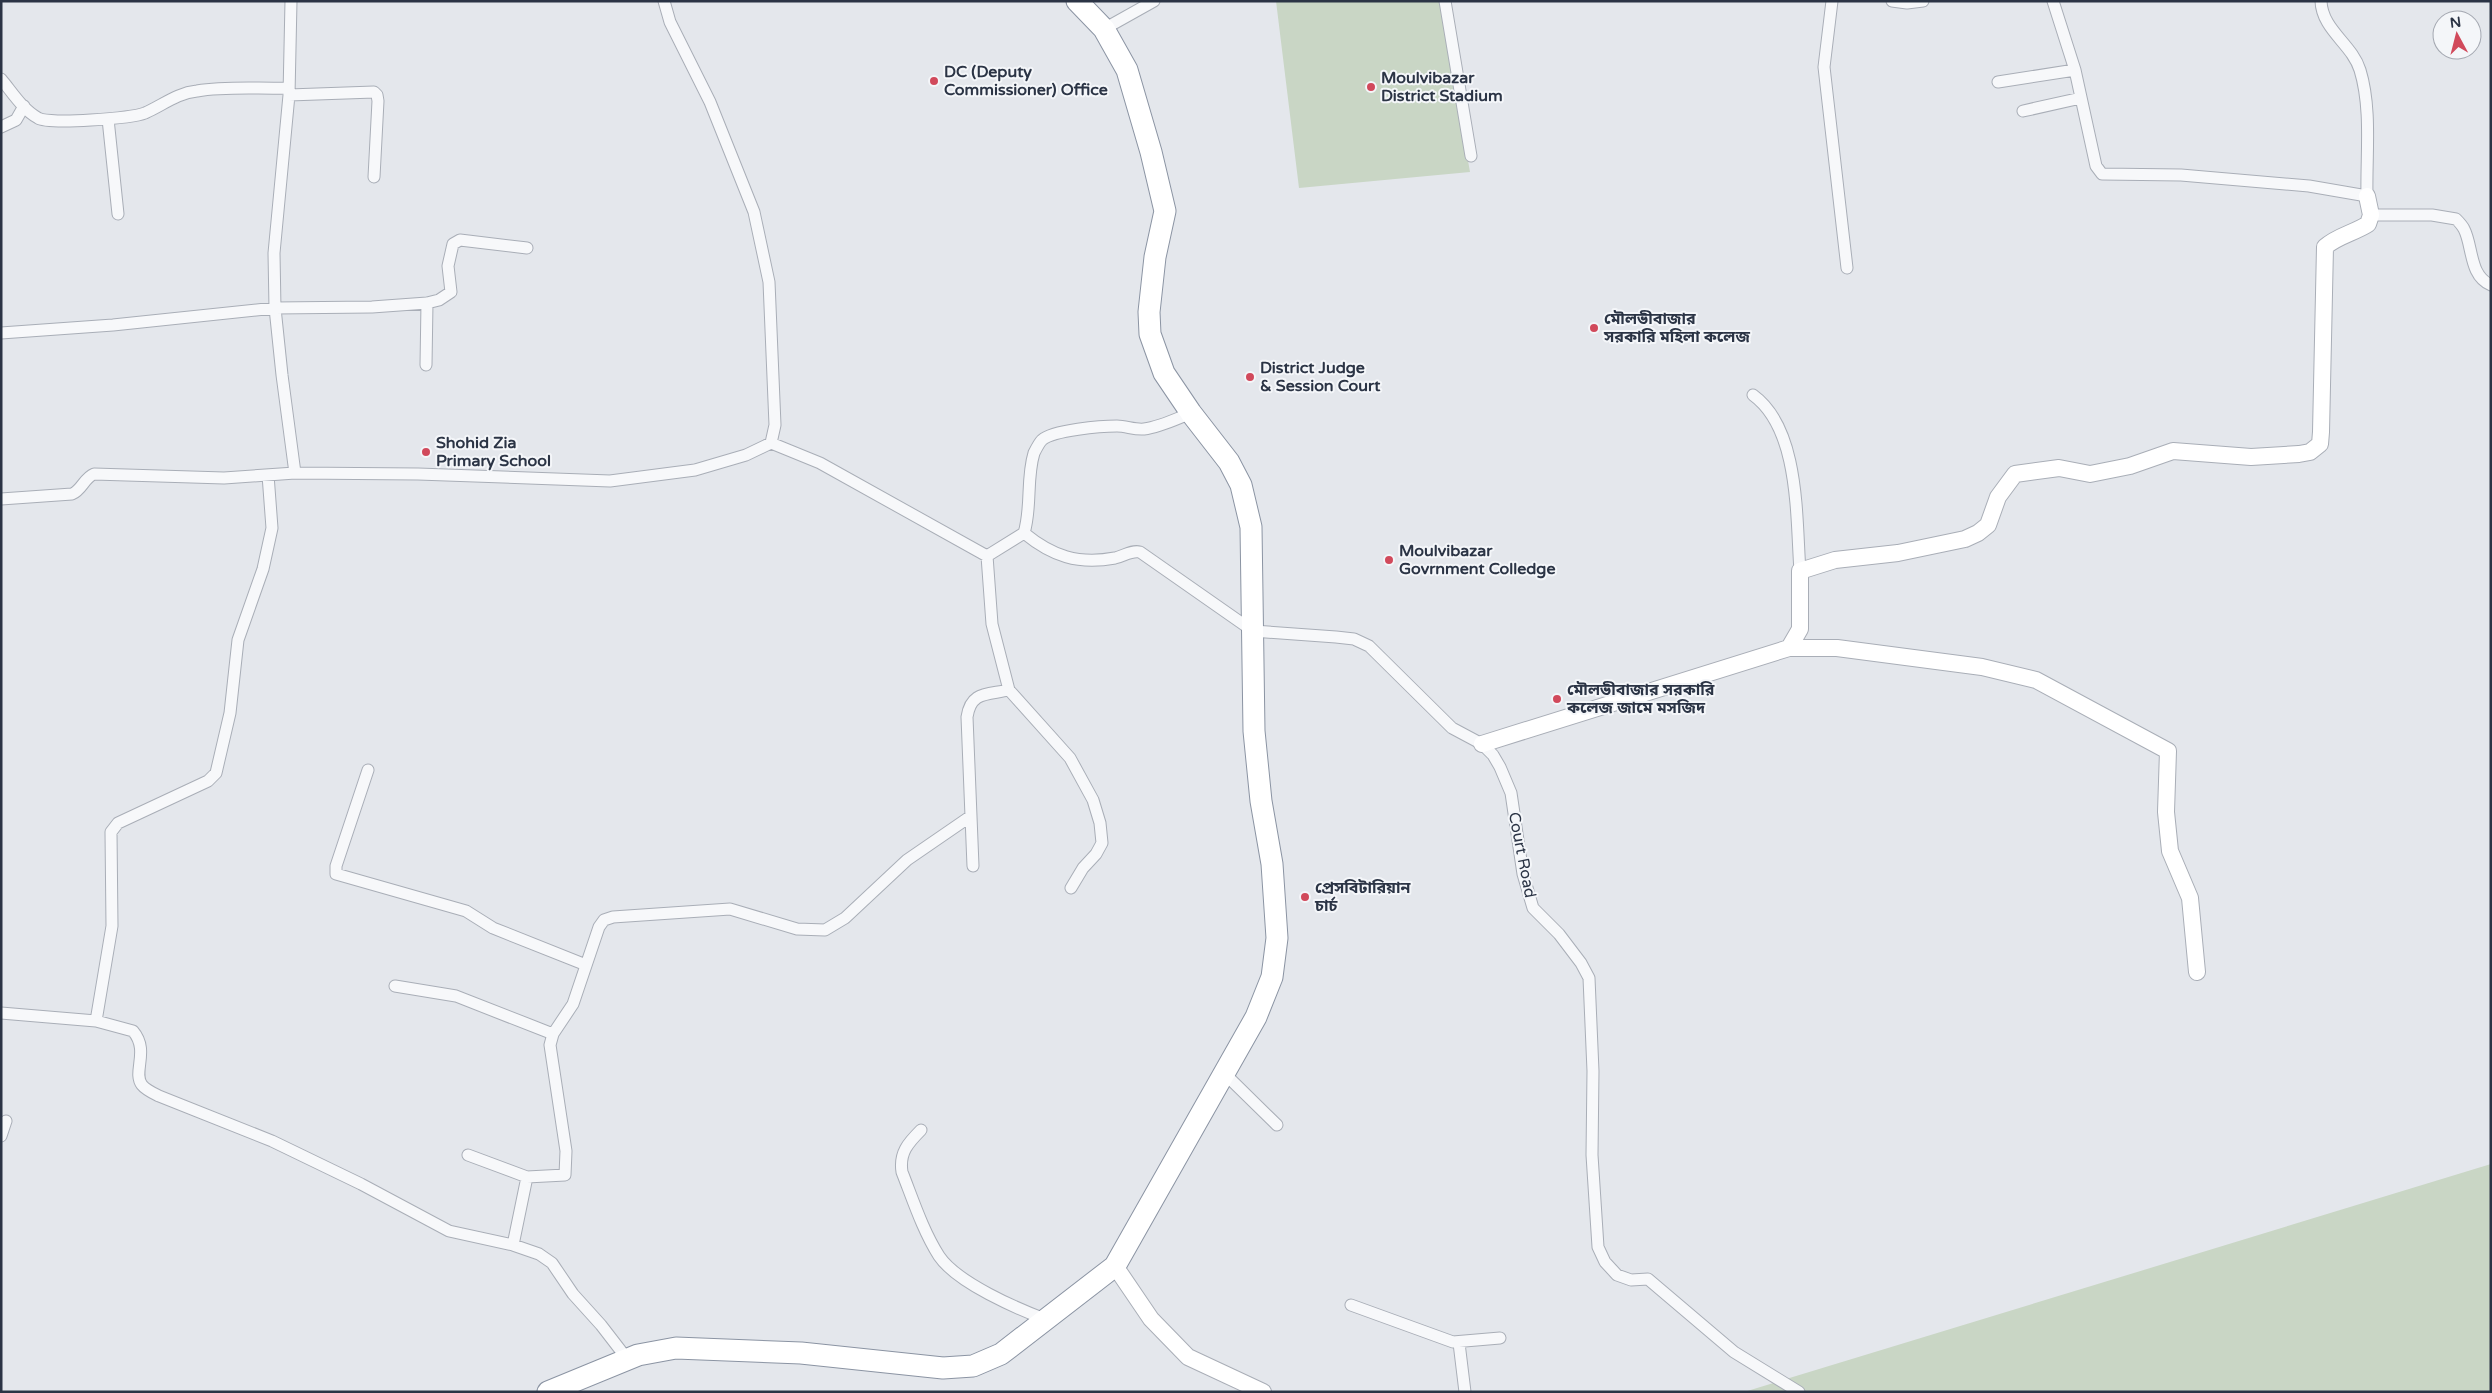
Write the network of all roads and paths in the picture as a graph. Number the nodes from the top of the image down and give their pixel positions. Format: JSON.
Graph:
{"nodes":[{"id":1,"x":291,"y":1,"type":"edge"},
{"id":2,"x":664,"y":1,"type":"edge"},
{"id":3,"x":1077,"y":1,"type":"edge"},
{"id":4,"x":1154,"y":1,"type":"edge"},
{"id":5,"x":1445,"y":1,"type":"edge"},
{"id":6,"x":1832,"y":1,"type":"edge"},
{"id":7,"x":1892,"y":1,"type":"edge"},
{"id":8,"x":1923,"y":1,"type":"edge"},
{"id":9,"x":2053,"y":1,"type":"edge"},
{"id":10,"x":2321,"y":1,"type":"edge"},
{"id":11,"x":1104,"y":30,"type":"junction"},
{"id":12,"x":2075,"y":70,"type":"junction"},
{"id":13,"x":1,"y":79,"type":"edge"},
{"id":14,"x":1998,"y":82,"type":"dead end"},
{"id":15,"x":289,"y":92,"type":"junction"},
{"id":16,"x":2081,"y":98,"type":"junction"},
{"id":17,"x":24,"y":106,"type":"junction"},
{"id":18,"x":2023,"y":111,"type":"dead end"},
{"id":19,"x":108,"y":119,"type":"junction"},
{"id":20,"x":1,"y":127,"type":"edge"},
{"id":21,"x":1471,"y":156,"type":"dead end"},
{"id":22,"x":374,"y":177,"type":"dead end"},
{"id":23,"x":2367,"y":196,"type":"junction"},
{"id":24,"x":118,"y":214,"type":"dead end"},
{"id":25,"x":2371,"y":215,"type":"junction"},
{"id":26,"x":527,"y":248,"type":"dead end"},
{"id":27,"x":1847,"y":268,"type":"dead end"},
{"id":28,"x":2491,"y":285,"type":"edge"},
{"id":29,"x":427,"y":303,"type":"junction"},
{"id":30,"x":275,"y":308,"type":"junction"},
{"id":31,"x":1,"y":333,"type":"edge"},
{"id":32,"x":426,"y":365,"type":"dead end"},
{"id":33,"x":1753,"y":395,"type":"dead end"},
{"id":34,"x":1191,"y":414,"type":"junction"},
{"id":35,"x":771,"y":444,"type":"junction"},
{"id":36,"x":295,"y":473,"type":"junction"},
{"id":37,"x":268,"y":475,"type":"junction"},
{"id":38,"x":1,"y":499,"type":"edge"},
{"id":39,"x":1024,"y":533,"type":"junction"},
{"id":40,"x":988,"y":556,"type":"junction"},
{"id":41,"x":1800,"y":571,"type":"junction"},
{"id":42,"x":1253,"y":631,"type":"junction"},
{"id":43,"x":1789,"y":648,"type":"junction"},
{"id":44,"x":1009,"y":690,"type":"junction"},
{"id":45,"x":1482,"y":744,"type":"junction"},
{"id":46,"x":368,"y":770,"type":"dead end"},
{"id":47,"x":971,"y":816,"type":"junction"},
{"id":48,"x":972,"y":866,"type":"dead end"},
{"id":49,"x":1071,"y":888,"type":"dead end"},
{"id":50,"x":586,"y":965,"type":"junction"},
{"id":51,"x":2197,"y":972,"type":"dead end"},
{"id":52,"x":395,"y":986,"type":"dead end"},
{"id":53,"x":1,"y":1013,"type":"edge"},
{"id":54,"x":96,"y":1021,"type":"junction"},
{"id":55,"x":553,"y":1034,"type":"junction"},
{"id":56,"x":1224,"y":1073,"type":"junction"},
{"id":57,"x":6,"y":1121,"type":"dead end"},
{"id":58,"x":1276,"y":1125,"type":"dead end"},
{"id":59,"x":921,"y":1130,"type":"dead end"},
{"id":60,"x":1,"y":1136,"type":"edge"},
{"id":61,"x":468,"y":1155,"type":"dead end"},
{"id":62,"x":527,"y":1178,"type":"junction"},
{"id":63,"x":513,"y":1245,"type":"junction"},
{"id":64,"x":1115,"y":1266,"type":"junction"},
{"id":65,"x":1352,"y":1305,"type":"dead end"},
{"id":66,"x":1048,"y":1320,"type":"junction"},
{"id":67,"x":1500,"y":1338,"type":"dead end"},
{"id":68,"x":1459,"y":1344,"type":"junction"},
{"id":69,"x":628,"y":1360,"type":"junction"},
{"id":70,"x":548,"y":1392,"type":"edge"},
{"id":71,"x":1263,"y":1392,"type":"edge"},
{"id":72,"x":1465,"y":1392,"type":"edge"},
{"id":73,"x":1799,"y":1392,"type":"edge"}],
"edges":[{"from":1,"to":15,"type":"street"},
{"from":2,"to":35,"type":"street"},
{"from":3,"to":11,"type":"highway"},
{"from":4,"to":11,"type":"street"},
{"from":5,"to":21,"type":"street"},
{"from":6,"to":27,"type":"street"},
{"from":7,"to":8,"type":"street"},
{"from":9,"to":12,"type":"street"},
{"from":10,"to":23,"type":"street"},
{"from":11,"to":34,"type":"highway"},
{"from":12,"to":14,"type":"street"},
{"from":12,"to":16,"type":"street"},
{"from":13,"to":17,"type":"street"},
{"from":15,"to":19,"type":"street"},
{"from":15,"to":22,"type":"street"},
{"from":15,"to":30,"type":"street"},
{"from":16,"to":18,"type":"street"},
{"from":16,"to":23,"type":"street"},
{"from":17,"to":19,"type":"street"},
{"from":17,"to":20,"type":"street"},
{"from":19,"to":24,"type":"street"},
{"from":23,"to":25,"type":"street"},
{"from":25,"to":28,"type":"street"},
{"from":25,"to":41,"type":"street"},
{"from":26,"to":29,"type":"street"},
{"from":29,"to":30,"type":"street"},
{"from":29,"to":32,"type":"street"},
{"from":30,"to":31,"type":"street"},
{"from":30,"to":36,"type":"street"},
{"from":33,"to":41,"type":"street"},
{"from":34,"to":39,"type":"street"},
{"from":34,"to":42,"type":"highway"},
{"from":35,"to":36,"type":"street"},
{"from":35,"to":40,"type":"street"},
{"from":36,"to":37,"type":"street"},
{"from":37,"to":38,"type":"street"},
{"from":37,"to":54,"type":"street"},
{"from":39,"to":40,"type":"street"},
{"from":39,"to":42,"type":"street"},
{"from":40,"to":44,"type":"street"},
{"from":41,"to":43,"type":"street"},
{"from":42,"to":45,"type":"street","name":"Court Road"},
{"from":42,"to":56,"type":"highway"},
{"from":43,"to":45,"type":"street"},
{"from":43,"to":51,"type":"street"},
{"from":44,"to":47,"type":"street"},
{"from":44,"to":49,"type":"street"},
{"from":45,"to":73,"type":"street","name":"Court Road"},
{"from":46,"to":50,"type":"street"},
{"from":47,"to":48,"type":"street"},
{"from":47,"to":50,"type":"street"},
{"from":50,"to":55,"type":"street"},
{"from":52,"to":55,"type":"street"},
{"from":53,"to":54,"type":"street"},
{"from":54,"to":63,"type":"street"},
{"from":55,"to":62,"type":"street"},
{"from":56,"to":58,"type":"street"},
{"from":56,"to":64,"type":"highway"},
{"from":57,"to":60,"type":"street"},
{"from":59,"to":66,"type":"street"},
{"from":61,"to":62,"type":"street"},
{"from":62,"to":63,"type":"street"},
{"from":63,"to":69,"type":"street"},
{"from":64,"to":66,"type":"highway"},
{"from":64,"to":71,"type":"street"},
{"from":65,"to":68,"type":"street"},
{"from":66,"to":69,"type":"highway"},
{"from":67,"to":68,"type":"street"},
{"from":68,"to":72,"type":"street"},
{"from":69,"to":70,"type":"highway"}]}
